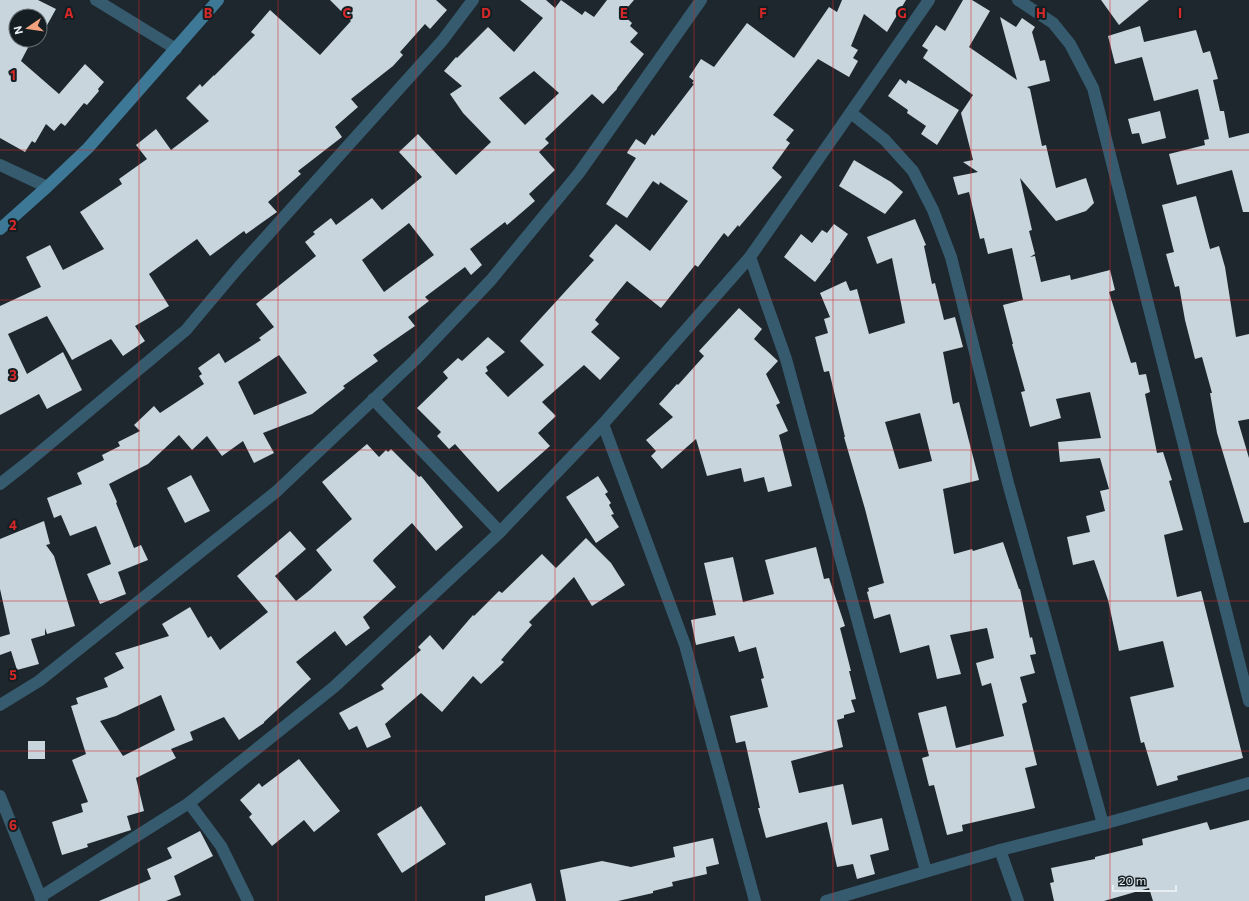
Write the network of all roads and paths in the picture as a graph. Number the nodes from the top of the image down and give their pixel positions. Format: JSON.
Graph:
{"nodes":[{"id":1,"x":96,"y":0,"type":"edge"},
{"id":2,"x":218,"y":0,"type":"edge"},
{"id":3,"x":473,"y":0,"type":"edge"},
{"id":4,"x":701,"y":0,"type":"edge"},
{"id":5,"x":929,"y":0,"type":"edge"},
{"id":6,"x":1018,"y":0,"type":"edge"},
{"id":7,"x":176,"y":49,"type":"junction"},
{"id":8,"x":851,"y":113,"type":"junction"},
{"id":9,"x":0,"y":165,"type":"edge"},
{"id":10,"x":47,"y":188,"type":"junction"},
{"id":11,"x":0,"y":229,"type":"edge"},
{"id":12,"x":750,"y":258,"type":"junction"},
{"id":13,"x":373,"y":399,"type":"junction"},
{"id":14,"x":603,"y":424,"type":"junction"},
{"id":15,"x":0,"y":484,"type":"edge"},
{"id":16,"x":500,"y":532,"type":"junction"},
{"id":17,"x":1249,"y":701,"type":"edge"},
{"id":18,"x":0,"y":705,"type":"edge"},
{"id":19,"x":1249,"y":783,"type":"edge"},
{"id":20,"x":0,"y":796,"type":"edge"},
{"id":21,"x":189,"y":803,"type":"junction"},
{"id":22,"x":1103,"y":824,"type":"junction"},
{"id":23,"x":1000,"y":850,"type":"junction"},
{"id":24,"x":926,"y":871,"type":"junction"},
{"id":25,"x":41,"y":899,"type":"edge"},
{"id":26,"x":248,"y":901,"type":"edge"},
{"id":27,"x":755,"y":901,"type":"edge"},
{"id":28,"x":826,"y":901,"type":"edge"},
{"id":29,"x":1018,"y":901,"type":"edge"}],
"edges":[{"from":1,"to":7,"type":"street"},
{"from":2,"to":7,"type":"street"},
{"from":3,"to":15,"type":"street"},
{"from":4,"to":13,"type":"street"},
{"from":5,"to":8,"type":"street"},
{"from":6,"to":17,"type":"street"},
{"from":7,"to":10,"type":"street"},
{"from":8,"to":12,"type":"street"},
{"from":8,"to":22,"type":"street"},
{"from":9,"to":10,"type":"street"},
{"from":10,"to":11,"type":"street"},
{"from":12,"to":14,"type":"street"},
{"from":12,"to":24,"type":"street"},
{"from":13,"to":16,"type":"street"},
{"from":13,"to":18,"type":"street"},
{"from":14,"to":16,"type":"street"},
{"from":14,"to":27,"type":"street"},
{"from":16,"to":21,"type":"street"},
{"from":19,"to":22,"type":"street"},
{"from":20,"to":25,"type":"street"},
{"from":21,"to":25,"type":"street"},
{"from":21,"to":26,"type":"street"},
{"from":22,"to":23,"type":"street"},
{"from":23,"to":24,"type":"street"},
{"from":23,"to":29,"type":"street"},
{"from":24,"to":28,"type":"street"}]}
